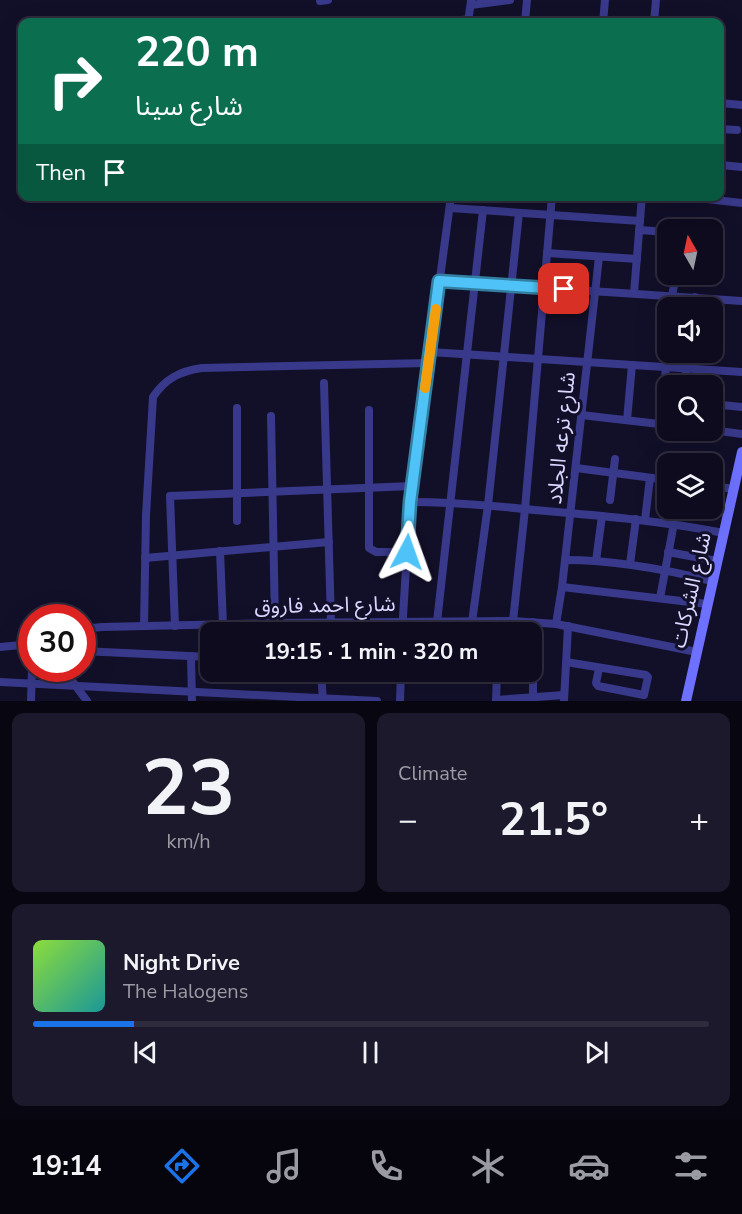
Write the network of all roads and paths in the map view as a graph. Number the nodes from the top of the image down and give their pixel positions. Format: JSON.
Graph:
{"nodes":[{"id":1,"x":510,"y":0,"type":"edge"},
{"id":2,"x":526,"y":0,"type":"edge"},
{"id":3,"x":605,"y":0,"type":"edge"},
{"id":4,"x":656,"y":0,"type":"edge"},
{"id":5,"x":471,"y":2,"type":"edge"},
{"id":6,"x":468,"y":18,"type":"edge"},
{"id":7,"x":525,"y":18,"type":"edge"},
{"id":8,"x":603,"y":18,"type":"edge"},
{"id":9,"x":654,"y":18,"type":"edge"},
{"id":10,"x":724,"y":103,"type":"edge"},
{"id":11,"x":742,"y":105,"type":"edge"},
{"id":12,"x":724,"y":129,"type":"edge"},
{"id":13,"x":736,"y":130,"type":"dead end"},
{"id":14,"x":724,"y":165,"type":"edge"},
{"id":15,"x":742,"y":167,"type":"edge"},
{"id":16,"x":451,"y":201,"type":"edge"},
{"id":17,"x":552,"y":201,"type":"edge"},
{"id":18,"x":642,"y":201,"type":"edge"},
{"id":19,"x":724,"y":201,"type":"edge"},
{"id":20,"x":742,"y":203,"type":"edge"},
{"id":21,"x":450,"y":208,"type":"junction"},
{"id":22,"x":483,"y":210,"type":"junction"},
{"id":23,"x":519,"y":213,"type":"junction"},
{"id":24,"x":551,"y":215,"type":"junction"},
{"id":25,"x":640,"y":221,"type":"junction"},
{"id":26,"x":639,"y":230,"type":"junction"},
{"id":27,"x":657,"y":231,"type":"edge"},
{"id":28,"x":548,"y":253,"type":"junction"},
{"id":29,"x":598,"y":256,"type":"junction"},
{"id":30,"x":637,"y":259,"type":"junction"},
{"id":31,"x":564,"y":275,"type":"dead end"},
{"id":32,"x":439,"y":281,"type":"junction"},
{"id":33,"x":475,"y":284,"type":"junction"},
{"id":34,"x":673,"y":285,"type":"edge"},
{"id":35,"x":512,"y":286,"type":"junction"},
{"id":36,"x":545,"y":288,"type":"junction"},
{"id":37,"x":564,"y":289,"type":"junction"},
{"id":38,"x":595,"y":291,"type":"junction"},
{"id":39,"x":634,"y":294,"type":"junction"},
{"id":40,"x":671,"y":295,"type":"junction"},
{"id":41,"x":695,"y":297,"type":"edge"},
{"id":42,"x":723,"y":300,"type":"edge"},
{"id":43,"x":742,"y":302,"type":"edge"},
{"id":44,"x":430,"y":352,"type":"junction"},
{"id":45,"x":467,"y":355,"type":"junction"},
{"id":46,"x":504,"y":357,"type":"junction"},
{"id":47,"x":539,"y":359,"type":"junction"},
{"id":48,"x":587,"y":362,"type":"junction"},
{"id":49,"x":428,"y":363,"type":"junction"},
{"id":50,"x":632,"y":365,"type":"junction"},
{"id":51,"x":666,"y":367,"type":"junction"},
{"id":52,"x":686,"y":369,"type":"junction"},
{"id":53,"x":742,"y":372,"type":"edge"},
{"id":54,"x":666,"y":375,"type":"edge"},
{"id":55,"x":686,"y":375,"type":"edge"},
{"id":56,"x":324,"y":383,"type":"dead end"},
{"id":57,"x":723,"y":405,"type":"edge"},
{"id":58,"x":742,"y":407,"type":"edge"},
{"id":59,"x":237,"y":408,"type":"dead end"},
{"id":60,"x":369,"y":410,"type":"dead end"},
{"id":61,"x":581,"y":415,"type":"junction"},
{"id":62,"x":271,"y":416,"type":"dead end"},
{"id":63,"x":627,"y":420,"type":"junction"},
{"id":64,"x":657,"y":423,"type":"edge"},
{"id":65,"x":723,"y":431,"type":"edge"},
{"id":66,"x":742,"y":434,"type":"edge"},
{"id":67,"x":742,"y":452,"type":"edge"},
{"id":68,"x":615,"y":459,"type":"dead end"},
{"id":69,"x":576,"y":468,"type":"junction"},
{"id":70,"x":614,"y":473,"type":"junction"},
{"id":71,"x":650,"y":478,"type":"junction"},
{"id":72,"x":657,"y":479,"type":"edge"},
{"id":73,"x":412,"y":486,"type":"junction"},
{"id":74,"x":369,"y":488,"type":"junction"},
{"id":75,"x":723,"y":488,"type":"edge"},
{"id":76,"x":327,"y":489,"type":"junction"},
{"id":77,"x":734,"y":489,"type":"junction"},
{"id":78,"x":273,"y":491,"type":"junction"},
{"id":79,"x":237,"y":492,"type":"junction"},
{"id":80,"x":610,"y":500,"type":"dead end"},
{"id":81,"x":410,"y":502,"type":"junction"},
{"id":82,"x":451,"y":502,"type":"junction"},
{"id":83,"x":488,"y":505,"type":"junction"},
{"id":84,"x":525,"y":509,"type":"junction"},
{"id":85,"x":571,"y":512,"type":"junction"},
{"id":86,"x":602,"y":516,"type":"junction"},
{"id":87,"x":636,"y":519,"type":"junction"},
{"id":88,"x":645,"y":520,"type":"junction"},
{"id":89,"x":237,"y":521,"type":"dead end"},
{"id":90,"x":674,"y":523,"type":"junction"},
{"id":91,"x":724,"y":533,"type":"junction"},
{"id":92,"x":329,"y":542,"type":"junction"},
{"id":93,"x":274,"y":547,"type":"junction"},
{"id":94,"x":220,"y":552,"type":"junction"},
{"id":95,"x":407,"y":552,"type":"junction"},
{"id":96,"x":668,"y":552,"type":"junction"},
{"id":97,"x":172,"y":555,"type":"junction"},
{"id":98,"x":145,"y":558,"type":"junction"},
{"id":99,"x":565,"y":560,"type":"junction"},
{"id":100,"x":596,"y":561,"type":"junction"},
{"id":101,"x":717,"y":561,"type":"junction"},
{"id":102,"x":630,"y":564,"type":"junction"},
{"id":103,"x":665,"y":569,"type":"junction"},
{"id":104,"x":712,"y":581,"type":"junction"},
{"id":105,"x":562,"y":587,"type":"junction"},
{"id":106,"x":660,"y":598,"type":"junction"},
{"id":107,"x":707,"y":604,"type":"junction"},
{"id":108,"x":497,"y":621,"type":"joint"},
{"id":109,"x":513,"y":621,"type":"junction"},
{"id":110,"x":223,"y":622,"type":"edge"},
{"id":111,"x":275,"y":622,"type":"edge"},
{"id":112,"x":331,"y":622,"type":"edge"},
{"id":113,"x":402,"y":622,"type":"edge"},
{"id":114,"x":437,"y":622,"type":"edge"},
{"id":115,"x":472,"y":622,"type":"joint"},
{"id":116,"x":533,"y":622,"type":"edge"},
{"id":117,"x":542,"y":623,"type":"edge"},
{"id":118,"x":556,"y":624,"type":"junction"},
{"id":119,"x":200,"y":625,"type":"edge"},
{"id":120,"x":144,"y":626,"type":"junction"},
{"id":121,"x":175,"y":626,"type":"junction"},
{"id":122,"x":568,"y":626,"type":"junction"},
{"id":123,"x":96,"y":628,"type":"edge"},
{"id":124,"x":18,"y":645,"type":"edge"},
{"id":125,"x":0,"y":647,"type":"edge"},
{"id":126,"x":697,"y":651,"type":"junction"},
{"id":127,"x":96,"y":652,"type":"edge"},
{"id":128,"x":191,"y":656,"type":"junction"},
{"id":129,"x":200,"y":656,"type":"edge"},
{"id":130,"x":566,"y":662,"type":"junction"},
{"id":131,"x":599,"y":668,"type":"junction"},
{"id":132,"x":0,"y":682,"type":"edge"},
{"id":133,"x":322,"y":682,"type":"edge"},
{"id":134,"x":401,"y":682,"type":"edge"},
{"id":135,"x":497,"y":682,"type":"edge"},
{"id":136,"x":533,"y":682,"type":"edge"},
{"id":137,"x":31,"y":683,"type":"junction"},
{"id":138,"x":74,"y":684,"type":"junction"},
{"id":139,"x":192,"y":691,"type":"junction"},
{"id":140,"x":643,"y":695,"type":"junction"},
{"id":141,"x":533,"y":697,"type":"junction"},
{"id":142,"x":564,"y":698,"type":"edge"},
{"id":143,"x":323,"y":700,"type":"edge"},
{"id":144,"x":496,"y":700,"type":"edge"},
{"id":145,"x":31,"y":701,"type":"edge"},
{"id":146,"x":87,"y":701,"type":"edge"},
{"id":147,"x":192,"y":701,"type":"edge"},
{"id":148,"x":377,"y":701,"type":"edge"},
{"id":149,"x":400,"y":701,"type":"edge"},
{"id":150,"x":650,"y":701,"type":"edge"},
{"id":151,"x":686,"y":701,"type":"edge"}],
"edges":[{"from":1,"to":5,"type":"street"},
{"from":2,"to":7,"type":"street"},
{"from":3,"to":8,"type":"street"},
{"from":4,"to":9,"type":"street"},
{"from":5,"to":6,"type":"street"},
{"from":10,"to":11,"type":"street"},
{"from":12,"to":13,"type":"street"},
{"from":14,"to":15,"type":"street"},
{"from":16,"to":21,"type":"street"},
{"from":17,"to":24,"type":"street"},
{"from":18,"to":25,"type":"street"},
{"from":19,"to":20,"type":"street"},
{"from":21,"to":22,"type":"street"},
{"from":21,"to":32,"type":"street"},
{"from":22,"to":23,"type":"street"},
{"from":22,"to":33,"type":"street"},
{"from":23,"to":24,"type":"street"},
{"from":23,"to":35,"type":"street"},
{"from":24,"to":25,"type":"street"},
{"from":24,"to":28,"type":"street"},
{"from":25,"to":26,"type":"street"},
{"from":26,"to":27,"type":"street"},
{"from":26,"to":30,"type":"street"},
{"from":28,"to":29,"type":"street"},
{"from":28,"to":36,"type":"street"},
{"from":29,"to":30,"type":"street"},
{"from":29,"to":38,"type":"street","name":"شارع ترعه الجلاد"},
{"from":30,"to":39,"type":"street"},
{"from":31,"to":37,"type":"street"},
{"from":32,"to":33,"type":"street"},
{"from":32,"to":44,"type":"street"},
{"from":33,"to":35,"type":"street"},
{"from":33,"to":45,"type":"street"},
{"from":34,"to":40,"type":"street"},
{"from":35,"to":36,"type":"street"},
{"from":35,"to":46,"type":"street"},
{"from":36,"to":37,"type":"street"},
{"from":36,"to":47,"type":"street"},
{"from":37,"to":38,"type":"street"},
{"from":38,"to":39,"type":"street"},
{"from":38,"to":48,"type":"street","name":"شارع ترعه الجلاد"},
{"from":39,"to":40,"type":"street"},
{"from":40,"to":41,"type":"street"},
{"from":42,"to":43,"type":"street"},
{"from":44,"to":45,"type":"street"},
{"from":44,"to":49,"type":"street"},
{"from":45,"to":46,"type":"street"},
{"from":45,"to":82,"type":"street"},
{"from":46,"to":47,"type":"street"},
{"from":46,"to":83,"type":"street"},
{"from":47,"to":48,"type":"street"},
{"from":47,"to":84,"type":"street"},
{"from":48,"to":50,"type":"street"},
{"from":48,"to":61,"type":"street","name":"شارع ترعه الجلاد"},
{"from":49,"to":73,"type":"street"},
{"from":49,"to":98,"type":"street"},
{"from":50,"to":51,"type":"street"},
{"from":50,"to":63,"type":"street"},
{"from":51,"to":52,"type":"street"},
{"from":51,"to":54,"type":"street"},
{"from":52,"to":53,"type":"street"},
{"from":52,"to":55,"type":"street"},
{"from":56,"to":76,"type":"street"},
{"from":57,"to":58,"type":"street"},
{"from":59,"to":79,"type":"street"},
{"from":60,"to":74,"type":"street"},
{"from":61,"to":63,"type":"street"},
{"from":61,"to":69,"type":"street","name":"شارع ترعه الجلاد"},
{"from":62,"to":78,"type":"street"},
{"from":63,"to":64,"type":"street"},
{"from":65,"to":66,"type":"street"},
{"from":67,"to":77,"type":"main road","name":"شارع الشركات"},
{"from":68,"to":70,"type":"street"},
{"from":69,"to":70,"type":"street"},
{"from":69,"to":85,"type":"street","name":"شارع ترعه الجلاد"},
{"from":70,"to":71,"type":"street"},
{"from":70,"to":80,"type":"street"},
{"from":71,"to":72,"type":"street"},
{"from":71,"to":88,"type":"street"},
{"from":73,"to":74,"type":"street"},
{"from":73,"to":81,"type":"street"},
{"from":74,"to":76,"type":"street"},
{"from":74,"to":95,"type":"street"},
{"from":75,"to":77,"type":"street"},
{"from":76,"to":78,"type":"street"},
{"from":76,"to":92,"type":"street"},
{"from":77,"to":91,"type":"main road","name":"شارع الشركات"},
{"from":78,"to":79,"type":"street"},
{"from":78,"to":93,"type":"street"},
{"from":79,"to":89,"type":"street"},
{"from":79,"to":97,"type":"street"},
{"from":81,"to":82,"type":"street"},
{"from":81,"to":95,"type":"street"},
{"from":82,"to":83,"type":"street"},
{"from":82,"to":114,"type":"street"},
{"from":83,"to":84,"type":"street"},
{"from":83,"to":115,"type":"street"},
{"from":84,"to":85,"type":"street"},
{"from":84,"to":109,"type":"street"},
{"from":85,"to":86,"type":"street"},
{"from":85,"to":99,"type":"street","name":"شارع ترعه الجلاد"},
{"from":86,"to":87,"type":"street"},
{"from":86,"to":100,"type":"street"},
{"from":87,"to":88,"type":"street"},
{"from":87,"to":102,"type":"street"},
{"from":88,"to":90,"type":"street"},
{"from":90,"to":91,"type":"street"},
{"from":90,"to":96,"type":"street"},
{"from":91,"to":101,"type":"main road","name":"شارع الشركات"},
{"from":92,"to":93,"type":"street"},
{"from":92,"to":112,"type":"street"},
{"from":93,"to":94,"type":"street"},
{"from":93,"to":111,"type":"street"},
{"from":94,"to":97,"type":"street"},
{"from":94,"to":110,"type":"street"},
{"from":95,"to":113,"type":"street"},
{"from":96,"to":101,"type":"street"},
{"from":96,"to":103,"type":"street"},
{"from":97,"to":98,"type":"street"},
{"from":97,"to":121,"type":"street"},
{"from":98,"to":120,"type":"street"},
{"from":99,"to":100,"type":"street"},
{"from":99,"to":105,"type":"street","name":"شارع ترعه الجلاد"},
{"from":100,"to":102,"type":"street"},
{"from":101,"to":104,"type":"main road","name":"شارع الشركات"},
{"from":102,"to":103,"type":"street"},
{"from":103,"to":104,"type":"street"},
{"from":103,"to":106,"type":"street"},
{"from":104,"to":107,"type":"main road","name":"شارع الشركات"},
{"from":105,"to":106,"type":"street"},
{"from":105,"to":118,"type":"street","name":"شارع ترعه الجلاد"},
{"from":106,"to":107,"type":"street"},
{"from":107,"to":126,"type":"main road","name":"شارع الشركات"},
{"from":108,"to":109,"type":"street","name":"شارع احمد فاروق"},
{"from":108,"to":115,"type":"street","name":"شارع احمد فاروق"},
{"from":109,"to":116,"type":"street","name":"شارع احمد فاروق"},
{"from":117,"to":118,"type":"street","name":"شارع احمد فاروق"},
{"from":118,"to":122,"type":"street","name":"شارع احمد فاروق"},
{"from":119,"to":121,"type":"street","name":"شارع احمد فاروق"},
{"from":120,"to":121,"type":"street","name":"شارع احمد فاروق"},
{"from":120,"to":123,"type":"street","name":"شارع احمد فاروق"},
{"from":122,"to":126,"type":"street","name":"شارع احمد فاروق"},
{"from":122,"to":130,"type":"street"},
{"from":124,"to":125,"type":"street"},
{"from":126,"to":151,"type":"main road","name":"شارع الشركات"},
{"from":127,"to":128,"type":"street"},
{"from":128,"to":129,"type":"street"},
{"from":128,"to":139,"type":"street"},
{"from":130,"to":131,"type":"street"},
{"from":130,"to":142,"type":"street"},
{"from":131,"to":140,"type":"street"},
{"from":131,"to":140,"type":"street"},
{"from":132,"to":137,"type":"street"},
{"from":133,"to":143,"type":"street"},
{"from":134,"to":149,"type":"street"},
{"from":135,"to":144,"type":"street"},
{"from":136,"to":141,"type":"street"},
{"from":137,"to":138,"type":"street"},
{"from":137,"to":145,"type":"street"},
{"from":138,"to":139,"type":"street"},
{"from":138,"to":146,"type":"street"},
{"from":139,"to":143,"type":"street"},
{"from":139,"to":147,"type":"street"},
{"from":140,"to":150,"type":"street"},
{"from":141,"to":142,"type":"street"},
{"from":141,"to":144,"type":"street"},
{"from":143,"to":148,"type":"street"}]}
